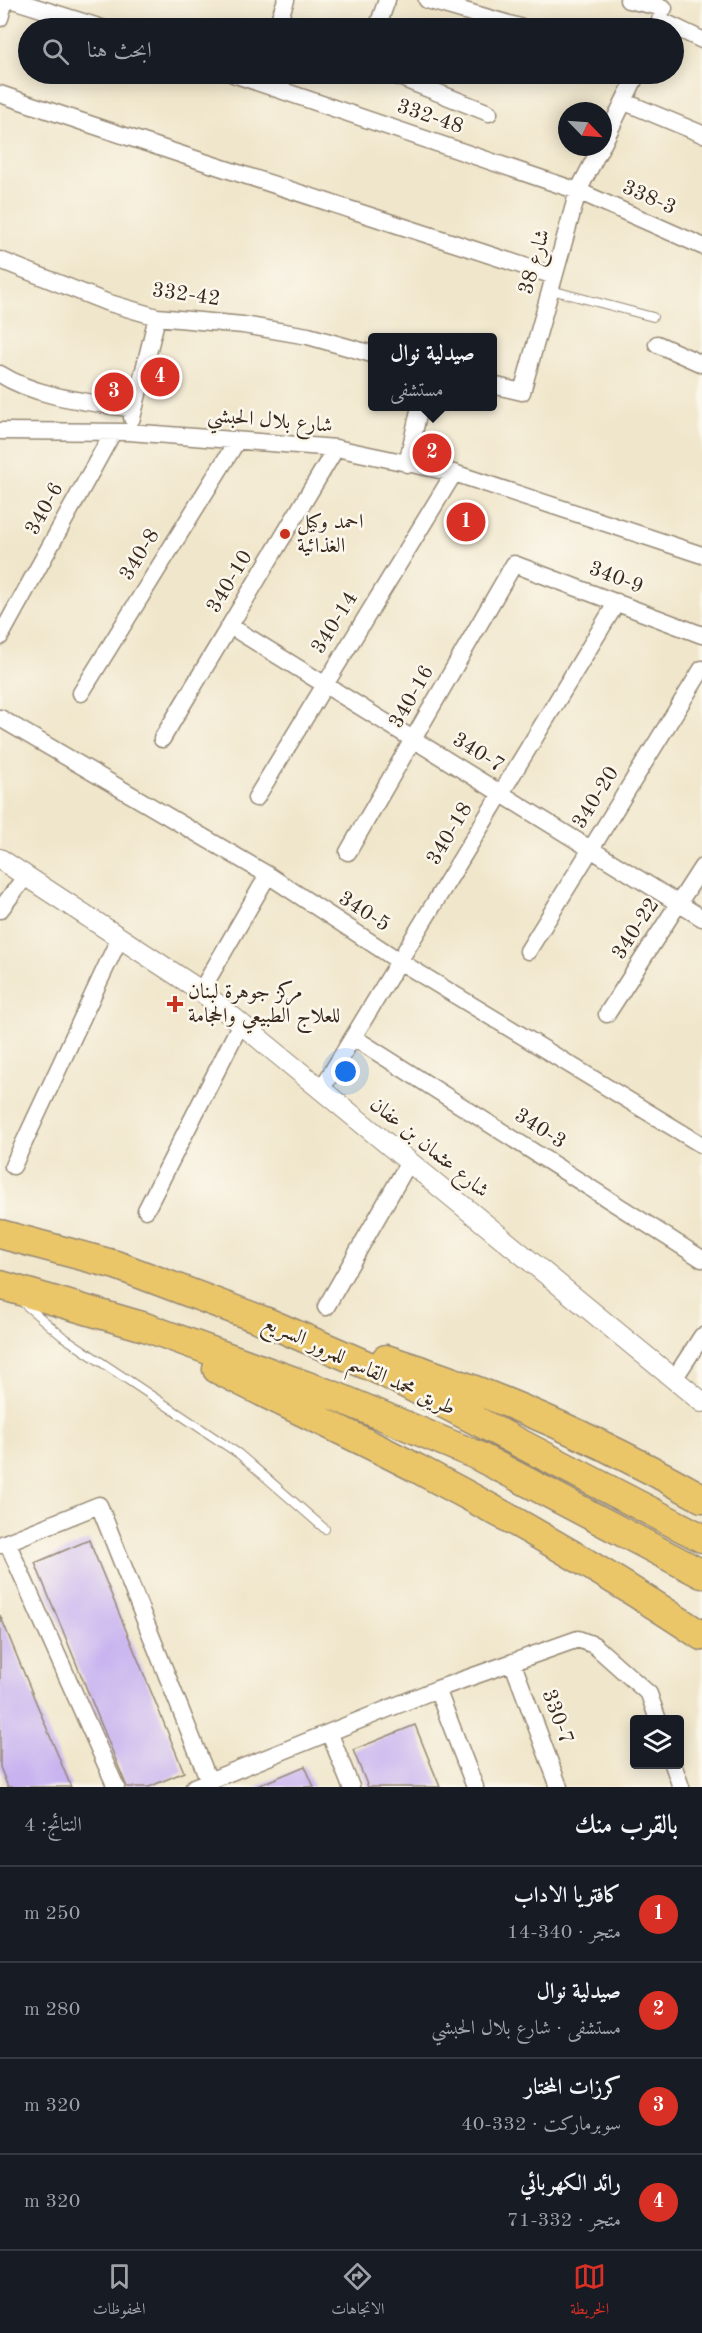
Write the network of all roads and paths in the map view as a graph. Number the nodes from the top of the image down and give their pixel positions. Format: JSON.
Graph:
{"nodes":[{"id":1,"x":6,"y":0,"type":"edge"},
{"id":2,"x":13,"y":0,"type":"edge"},
{"id":3,"x":286,"y":0,"type":"edge"},
{"id":4,"x":387,"y":0,"type":"edge"},
{"id":5,"x":427,"y":0,"type":"edge"},
{"id":6,"x":628,"y":0,"type":"edge"},
{"id":7,"x":662,"y":14,"type":"edge"},
{"id":8,"x":0,"y":18,"type":"edge"},
{"id":9,"x":70,"y":18,"type":"edge"},
{"id":10,"x":280,"y":18,"type":"edge"},
{"id":11,"x":381,"y":18,"type":"edge"},
{"id":12,"x":489,"y":18,"type":"edge"},
{"id":13,"x":684,"y":28,"type":"edge"},
{"id":14,"x":702,"y":40,"type":"edge"},
{"id":15,"x":275,"y":84,"type":"edge"},
{"id":16,"x":416,"y":84,"type":"edge"},
{"id":17,"x":633,"y":84,"type":"edge"},
{"id":18,"x":0,"y":94,"type":"edge"},
{"id":19,"x":625,"y":102,"type":"junction"},
{"id":20,"x":489,"y":113,"type":"dead end"},
{"id":21,"x":612,"y":126,"type":"edge"},
{"id":22,"x":702,"y":134,"type":"edge"},
{"id":23,"x":596,"y":156,"type":"edge"},
{"id":24,"x":578,"y":191,"type":"junction"},
{"id":25,"x":702,"y":246,"type":"edge"},
{"id":26,"x":0,"y":260,"type":"edge"},
{"id":27,"x":553,"y":283,"type":"junction"},
{"id":28,"x":157,"y":316,"type":"junction"},
{"id":29,"x":654,"y":317,"type":"dead end"},
{"id":30,"x":657,"y":344,"type":"dead end"},
{"id":31,"x":368,"y":353,"type":"edge"},
{"id":32,"x":702,"y":364,"type":"edge"},
{"id":33,"x":0,"y":374,"type":"edge"},
{"id":34,"x":497,"y":386,"type":"edge"},
{"id":35,"x":134,"y":409,"type":"junction"},
{"id":36,"x":419,"y":411,"type":"edge"},
{"id":37,"x":0,"y":431,"type":"edge"},
{"id":38,"x":129,"y":432,"type":"junction"},
{"id":39,"x":111,"y":434,"type":"junction"},
{"id":40,"x":237,"y":441,"type":"junction"},
{"id":41,"x":336,"y":448,"type":"junction"},
{"id":42,"x":407,"y":464,"type":"junction"},
{"id":43,"x":454,"y":473,"type":"junction"},
{"id":44,"x":702,"y":555,"type":"edge"},
{"id":45,"x":514,"y":564,"type":"joint"},
{"id":46,"x":617,"y":602,"type":"junction"},
{"id":47,"x":230,"y":626,"type":"junction"},
{"id":48,"x":702,"y":635,"type":"edge"},
{"id":49,"x":0,"y":637,"type":"edge"},
{"id":50,"x":702,"y":669,"type":"edge"},
{"id":51,"x":324,"y":684,"type":"junction"},
{"id":52,"x":81,"y":693,"type":"dead end"},
{"id":53,"x":0,"y":718,"type":"edge"},
{"id":54,"x":162,"y":739,"type":"dead end"},
{"id":55,"x":414,"y":740,"type":"junction"},
{"id":56,"x":501,"y":794,"type":"junction"},
{"id":57,"x":256,"y":798,"type":"dead end"},
{"id":58,"x":590,"y":849,"type":"junction"},
{"id":59,"x":348,"y":852,"type":"dead end"},
{"id":60,"x":0,"y":859,"type":"edge"},
{"id":61,"x":702,"y":867,"type":"edge"},
{"id":62,"x":268,"y":875,"type":"junction"},
{"id":63,"x":26,"y":876,"type":"junction"},
{"id":64,"x":679,"y":904,"type":"junction"},
{"id":65,"x":0,"y":910,"type":"edge"},
{"id":66,"x":702,"y":918,"type":"edge"},
{"id":67,"x":119,"y":939,"type":"junction"},
{"id":68,"x":528,"y":951,"type":"dead end"},
{"id":69,"x":399,"y":961,"type":"junction"},
{"id":70,"x":201,"y":992,"type":"junction"},
{"id":71,"x":607,"y":1014,"type":"dead end"},
{"id":72,"x":240,"y":1025,"type":"junction"},
{"id":73,"x":353,"y":1037,"type":"junction"},
{"id":74,"x":321,"y":1090,"type":"junction"},
{"id":75,"x":702,"y":1145,"type":"edge"},
{"id":76,"x":409,"y":1162,"type":"junction"},
{"id":77,"x":13,"y":1166,"type":"dead end"},
{"id":78,"x":146,"y":1209,"type":"dead end"},
{"id":79,"x":0,"y":1234,"type":"edge"},
{"id":80,"x":702,"y":1259,"type":"edge"},
{"id":81,"x":1,"y":1285,"type":"edge"},
{"id":82,"x":326,"y":1307,"type":"dead end"},
{"id":83,"x":267,"y":1322,"type":"junction"},
{"id":84,"x":145,"y":1327,"type":"junction"},
{"id":85,"x":702,"y":1336,"type":"edge"},
{"id":86,"x":697,"y":1354,"type":"edge"},
{"id":87,"x":674,"y":1379,"type":"junction"},
{"id":88,"x":702,"y":1402,"type":"edge"},
{"id":89,"x":702,"y":1498,"type":"edge"},
{"id":90,"x":325,"y":1528,"type":"dead end"},
{"id":91,"x":702,"y":1538,"type":"edge"},
{"id":92,"x":4,"y":1543,"type":"edge"},
{"id":93,"x":702,"y":1574,"type":"edge"},
{"id":94,"x":702,"y":1636,"type":"edge"},
{"id":95,"x":513,"y":1664,"type":"junction"},
{"id":96,"x":437,"y":1689,"type":"junction"},
{"id":97,"x":656,"y":1715,"type":"edge"},
{"id":98,"x":330,"y":1734,"type":"junction"},
{"id":99,"x":675,"y":1769,"type":"edge"},
{"id":100,"x":202,"y":1784,"type":"edge"},
{"id":101,"x":116,"y":1787,"type":"edge"},
{"id":102,"x":351,"y":1787,"type":"edge"},
{"id":103,"x":475,"y":1787,"type":"edge"},
{"id":104,"x":559,"y":1787,"type":"edge"},
{"id":105,"x":681,"y":1787,"type":"edge"}],
"edges":[{"from":1,"to":8,"type":"street"},
{"from":2,"to":9,"type":"street"},
{"from":3,"to":10,"type":"street"},
{"from":4,"to":11,"type":"street"},
{"from":5,"to":12,"type":"street"},
{"from":6,"to":7,"type":"street"},
{"from":13,"to":14,"type":"street"},
{"from":15,"to":24,"type":"street","name":"332-48"},
{"from":16,"to":20,"type":"street"},
{"from":17,"to":19,"type":"street","name":"شارع 38"},
{"from":18,"to":27,"type":"street"},
{"from":19,"to":21,"type":"street","name":"شارع 38"},
{"from":19,"to":22,"type":"street"},
{"from":23,"to":24,"type":"street","name":"شارع 38"},
{"from":24,"to":25,"type":"street","name":"338-3"},
{"from":24,"to":27,"type":"street","name":"شارع 38"},
{"from":26,"to":28,"type":"street","name":"332-42"},
{"from":27,"to":29,"type":"lane"},
{"from":27,"to":34,"type":"street","name":"شارع 38"},
{"from":28,"to":31,"type":"street","name":"332-42"},
{"from":28,"to":35,"type":"street"},
{"from":30,"to":32,"type":"street"},
{"from":33,"to":35,"type":"street"},
{"from":35,"to":38,"type":"street"},
{"from":36,"to":42,"type":"street"},
{"from":37,"to":39,"type":"street","name":"شارع بلال الحبشي"},
{"from":38,"to":39,"type":"street","name":"شارع بلال الحبشي"},
{"from":38,"to":40,"type":"street","name":"شارع بلال الحبشي"},
{"from":39,"to":49,"type":"street","name":"340-6"},
{"from":40,"to":41,"type":"street","name":"شارع بلال الحبشي"},
{"from":40,"to":52,"type":"street","name":"340-8"},
{"from":41,"to":42,"type":"street","name":"شارع بلال الحبشي"},
{"from":41,"to":47,"type":"street","name":"340-10"},
{"from":42,"to":43,"type":"street","name":"شارع بلال الحبشي"},
{"from":43,"to":44,"type":"street","name":"شارع بلال الحبشي"},
{"from":43,"to":51,"type":"street","name":"340-14"},
{"from":45,"to":46,"type":"street","name":"340-9"},
{"from":45,"to":55,"type":"street","name":"340-16"},
{"from":46,"to":48,"type":"street","name":"340-9"},
{"from":46,"to":56,"type":"street","name":"340-18"},
{"from":47,"to":51,"type":"street","name":"340-7"},
{"from":47,"to":54,"type":"street","name":"340-10"},
{"from":50,"to":58,"type":"street","name":"340-20"},
{"from":51,"to":55,"type":"street","name":"340-7"},
{"from":51,"to":57,"type":"street","name":"340-14"},
{"from":53,"to":62,"type":"street","name":"340-5"},
{"from":55,"to":56,"type":"street","name":"340-7"},
{"from":55,"to":59,"type":"street","name":"340-16"},
{"from":56,"to":58,"type":"street","name":"340-7"},
{"from":56,"to":69,"type":"street","name":"340-18"},
{"from":58,"to":64,"type":"street","name":"340-7"},
{"from":58,"to":68,"type":"street","name":"340-20"},
{"from":60,"to":63,"type":"street","name":"شارع عثمان بن عفان"},
{"from":61,"to":64,"type":"street","name":"340-22"},
{"from":62,"to":69,"type":"street","name":"340-5"},
{"from":62,"to":70,"type":"street"},
{"from":63,"to":65,"type":"street"},
{"from":63,"to":67,"type":"street","name":"شارع عثمان بن عفان"},
{"from":64,"to":66,"type":"street","name":"340-7"},
{"from":64,"to":71,"type":"street","name":"340-22"},
{"from":67,"to":70,"type":"street","name":"شارع عثمان بن عفان"},
{"from":67,"to":77,"type":"street"},
{"from":69,"to":73,"type":"street","name":"340-18"},
{"from":69,"to":75,"type":"street","name":"340-5"},
{"from":70,"to":72,"type":"street","name":"شارع عثمان بن عفان"},
{"from":72,"to":74,"type":"street","name":"شارع عثمان بن عفان"},
{"from":72,"to":78,"type":"street"},
{"from":73,"to":74,"type":"street","name":"340-18"},
{"from":73,"to":80,"type":"street","name":"340-3"},
{"from":74,"to":76,"type":"street","name":"شارع عثمان بن عفان"},
{"from":76,"to":82,"type":"street"},
{"from":76,"to":87,"type":"street","name":"شارع عثمان بن عفان"},
{"from":79,"to":83,"type":"highway","name":"طريق محمد القاسم للمرور السريع"},
{"from":81,"to":84,"type":"highway","name":"طريق محمد القاسم للمرور السريع"},
{"from":81,"to":90,"type":"lane"},
{"from":83,"to":89,"type":"highway"},
{"from":83,"to":91,"type":"highway","name":"طريق محمد القاسم للمرور السريع"},
{"from":84,"to":93,"type":"highway","name":"طريق محمد القاسم للمرور السريع"},
{"from":84,"to":94,"type":"highway"},
{"from":85,"to":86,"type":"street"},
{"from":86,"to":87,"type":"street"},
{"from":87,"to":88,"type":"street","name":"شارع عثمان بن عفان"},
{"from":92,"to":100,"type":"street"},
{"from":92,"to":101,"type":"street"},
{"from":95,"to":96,"type":"street"},
{"from":95,"to":97,"type":"street"},
{"from":95,"to":104,"type":"street","name":"330-7"},
{"from":96,"to":98,"type":"street"},
{"from":96,"to":103,"type":"street"},
{"from":98,"to":100,"type":"street"},
{"from":98,"to":102,"type":"street"},
{"from":99,"to":105,"type":"street"}]}
